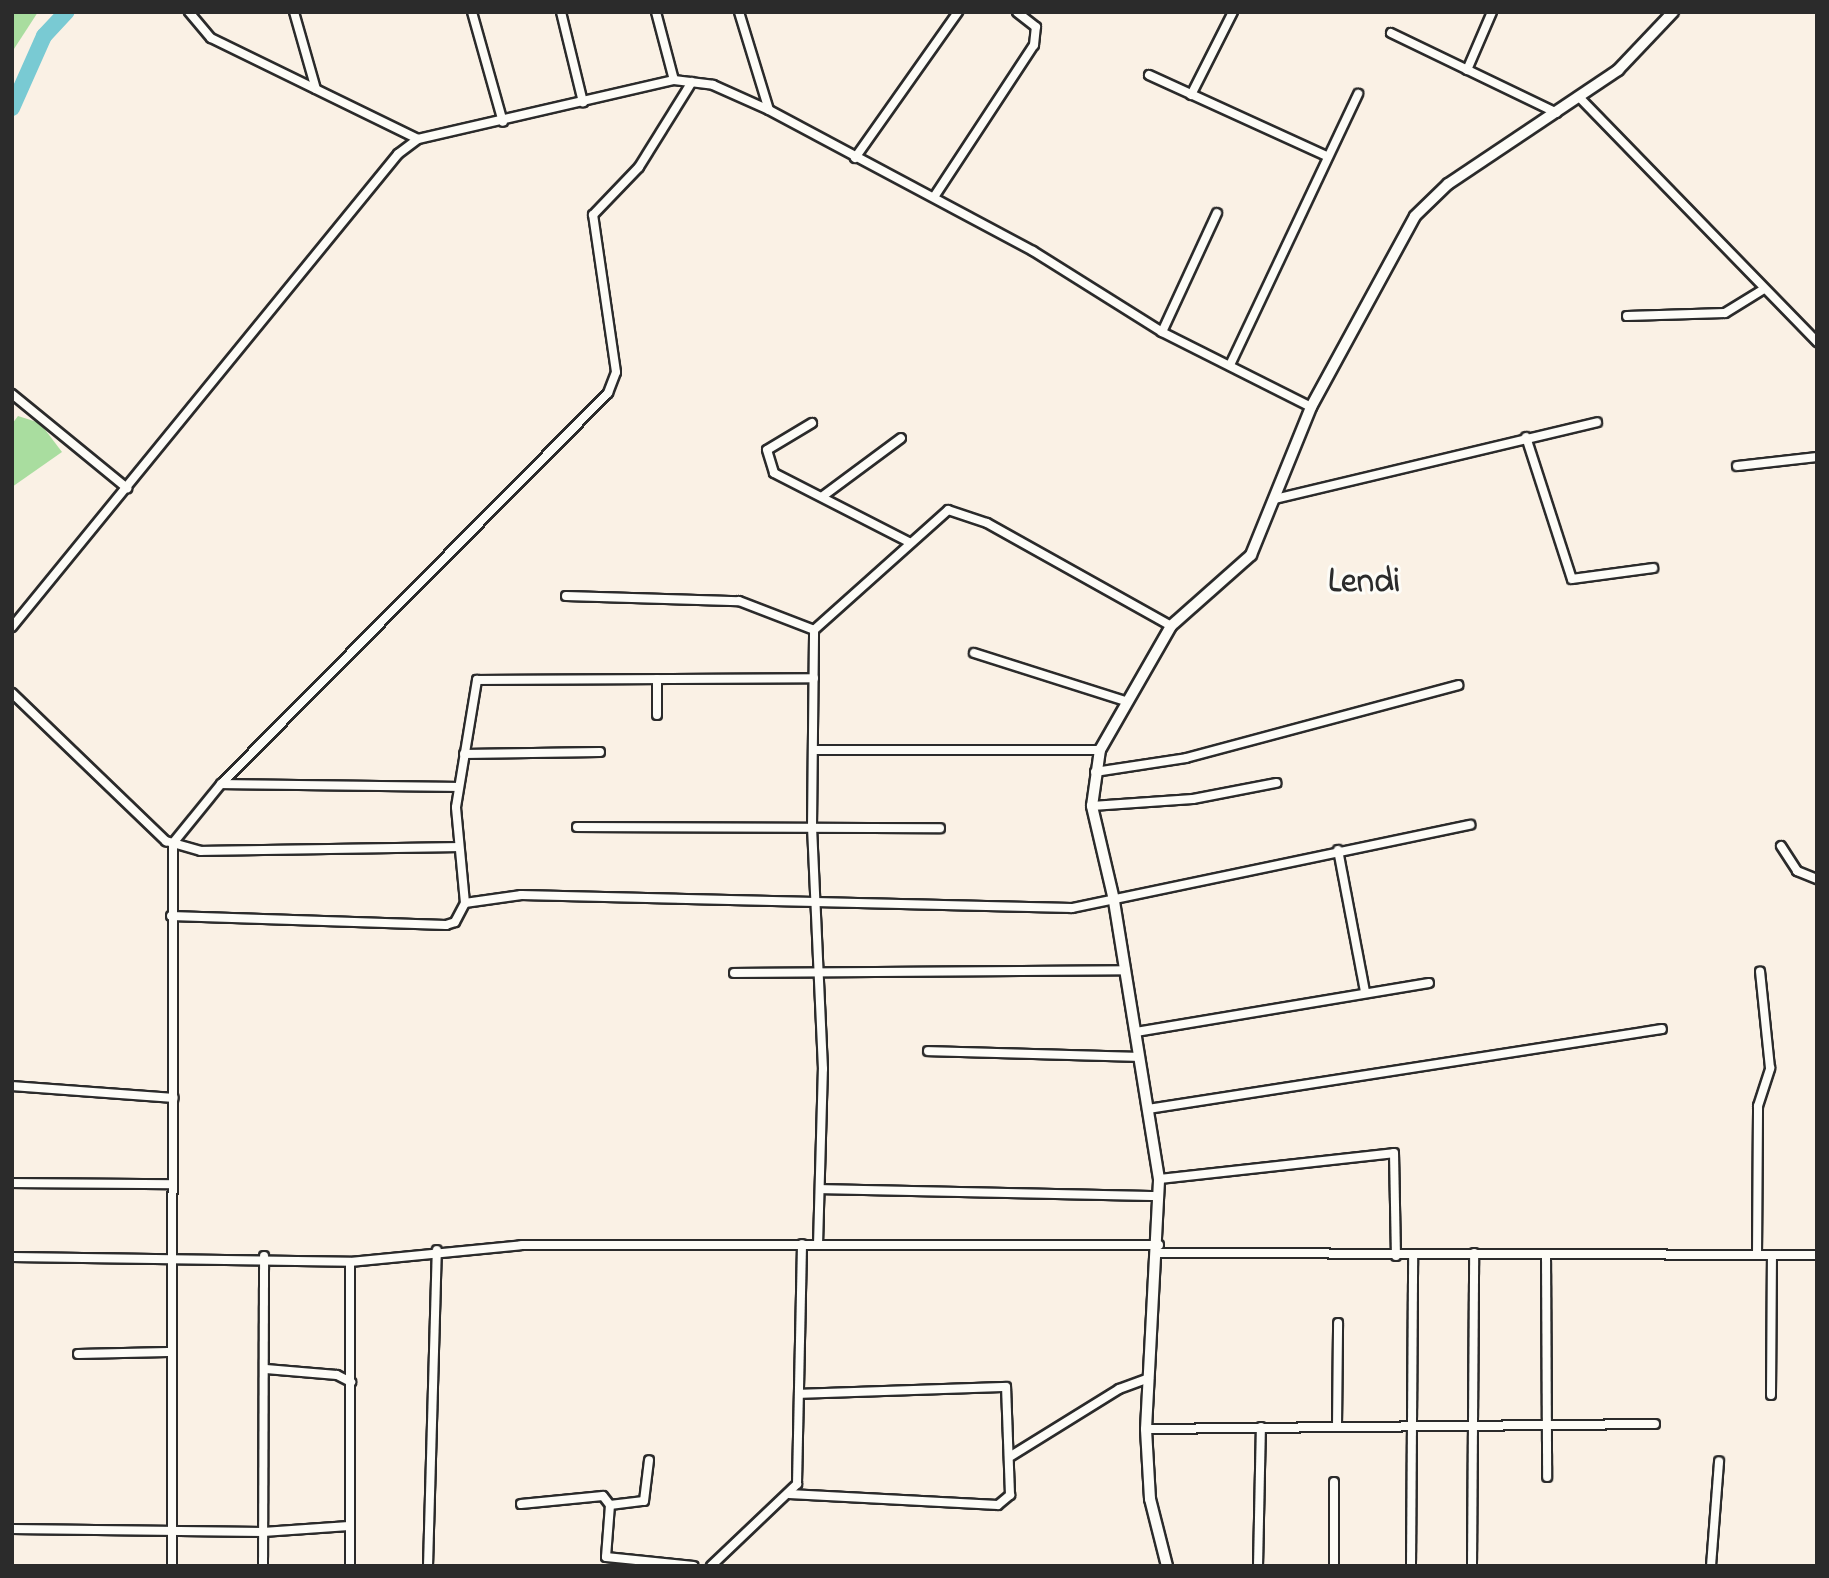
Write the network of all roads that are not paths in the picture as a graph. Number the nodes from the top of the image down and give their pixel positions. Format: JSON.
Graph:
{"nodes":[{"id":1,"x":189,"y":12,"type":"edge"},
{"id":2,"x":294,"y":12,"type":"edge"},
{"id":3,"x":472,"y":12,"type":"edge"},
{"id":4,"x":561,"y":12,"type":"edge"},
{"id":5,"x":656,"y":12,"type":"edge"},
{"id":6,"x":739,"y":12,"type":"edge"},
{"id":7,"x":958,"y":12,"type":"edge"},
{"id":8,"x":1017,"y":12,"type":"edge"},
{"id":9,"x":1233,"y":12,"type":"edge"},
{"id":10,"x":1492,"y":12,"type":"edge"},
{"id":11,"x":1673,"y":12,"type":"edge"},
{"id":12,"x":1391,"y":33,"type":"dead end"},
{"id":13,"x":1467,"y":70,"type":"junction"},
{"id":14,"x":1149,"y":75,"type":"dead end"},
{"id":15,"x":674,"y":80,"type":"junction"},
{"id":16,"x":692,"y":82,"type":"junction"},
{"id":17,"x":316,"y":89,"type":"junction"},
{"id":18,"x":1191,"y":94,"type":"junction"},
{"id":19,"x":1358,"y":94,"type":"dead end"},
{"id":20,"x":1579,"y":97,"type":"junction"},
{"id":21,"x":583,"y":102,"type":"junction"},
{"id":22,"x":769,"y":110,"type":"junction"},
{"id":23,"x":1557,"y":114,"type":"junction"},
{"id":24,"x":503,"y":122,"type":"junction"},
{"id":25,"x":418,"y":139,"type":"junction"},
{"id":26,"x":1327,"y":156,"type":"junction"},
{"id":27,"x":855,"y":158,"type":"junction"},
{"id":28,"x":934,"y":197,"type":"junction"},
{"id":29,"x":1217,"y":213,"type":"dead end"},
{"id":30,"x":1763,"y":289,"type":"junction"},
{"id":31,"x":1627,"y":316,"type":"dead end"},
{"id":32,"x":1162,"y":332,"type":"junction"},
{"id":33,"x":1817,"y":342,"type":"edge"},
{"id":34,"x":1230,"y":365,"type":"junction"},
{"id":35,"x":12,"y":394,"type":"edge"},
{"id":36,"x":1311,"y":407,"type":"junction"},
{"id":37,"x":1597,"y":422,"type":"dead end"},
{"id":38,"x":812,"y":423,"type":"dead end"},
{"id":39,"x":1526,"y":437,"type":"junction"},
{"id":40,"x":901,"y":439,"type":"dead end"},
{"id":41,"x":1817,"y":457,"type":"edge"},
{"id":42,"x":1737,"y":467,"type":"dead end"},
{"id":43,"x":127,"y":488,"type":"junction"},
{"id":44,"x":823,"y":496,"type":"junction"},
{"id":45,"x":1275,"y":499,"type":"junction"},
{"id":46,"x":909,"y":542,"type":"junction"},
{"id":47,"x":1653,"y":568,"type":"dead end"},
{"id":48,"x":566,"y":596,"type":"dead end"},
{"id":49,"x":12,"y":626,"type":"edge"},
{"id":50,"x":1171,"y":626,"type":"junction"},
{"id":51,"x":814,"y":630,"type":"junction"},
{"id":52,"x":974,"y":653,"type":"dead end"},
{"id":53,"x":814,"y":678,"type":"junction"},
{"id":54,"x":657,"y":679,"type":"junction"},
{"id":55,"x":1458,"y":685,"type":"dead end"},
{"id":56,"x":12,"y":693,"type":"edge"},
{"id":57,"x":1125,"y":701,"type":"junction"},
{"id":58,"x":657,"y":715,"type":"dead end"},
{"id":59,"x":813,"y":750,"type":"junction"},
{"id":60,"x":1100,"y":750,"type":"junction"},
{"id":61,"x":600,"y":751,"type":"dead end"},
{"id":62,"x":464,"y":754,"type":"junction"},
{"id":63,"x":1095,"y":772,"type":"junction"},
{"id":64,"x":1276,"y":783,"type":"dead end"},
{"id":65,"x":221,"y":785,"type":"junction"},
{"id":66,"x":458,"y":787,"type":"junction"},
{"id":67,"x":1092,"y":806,"type":"junction"},
{"id":68,"x":1470,"y":825,"type":"dead end"},
{"id":69,"x":577,"y":827,"type":"dead end"},
{"id":70,"x":812,"y":827,"type":"junction"},
{"id":71,"x":940,"y":828,"type":"dead end"},
{"id":72,"x":173,"y":843,"type":"junction"},
{"id":73,"x":458,"y":846,"type":"junction"},
{"id":74,"x":1781,"y":846,"type":"dead end"},
{"id":75,"x":1338,"y":850,"type":"junction"},
{"id":76,"x":1817,"y":879,"type":"edge"},
{"id":77,"x":1114,"y":900,"type":"junction"},
{"id":78,"x":465,"y":903,"type":"junction"},
{"id":79,"x":819,"y":903,"type":"junction"},
{"id":80,"x":171,"y":916,"type":"junction"},
{"id":81,"x":822,"y":970,"type":"junction"},
{"id":82,"x":1126,"y":970,"type":"junction"},
{"id":83,"x":1760,"y":972,"type":"dead end"},
{"id":84,"x":734,"y":973,"type":"dead end"},
{"id":85,"x":1429,"y":983,"type":"dead end"},
{"id":86,"x":1365,"y":992,"type":"junction"},
{"id":87,"x":1662,"y":1029,"type":"dead end"},
{"id":88,"x":1136,"y":1032,"type":"junction"},
{"id":89,"x":928,"y":1051,"type":"dead end"},
{"id":90,"x":1138,"y":1057,"type":"junction"},
{"id":91,"x":12,"y":1086,"type":"edge"},
{"id":92,"x":174,"y":1098,"type":"junction"},
{"id":93,"x":1148,"y":1109,"type":"junction"},
{"id":94,"x":1159,"y":1179,"type":"junction"},
{"id":95,"x":12,"y":1183,"type":"edge"},
{"id":96,"x":173,"y":1184,"type":"junction"},
{"id":97,"x":820,"y":1189,"type":"junction"},
{"id":98,"x":1159,"y":1196,"type":"junction"},
{"id":99,"x":802,"y":1244,"type":"junction"},
{"id":100,"x":818,"y":1245,"type":"junction"},
{"id":101,"x":1159,"y":1249,"type":"junction"},
{"id":102,"x":437,"y":1250,"type":"junction"},
{"id":103,"x":1474,"y":1253,"type":"junction"},
{"id":104,"x":264,"y":1255,"type":"junction"},
{"id":105,"x":1546,"y":1255,"type":"junction"},
{"id":106,"x":1757,"y":1255,"type":"junction"},
{"id":107,"x":1772,"y":1255,"type":"junction"},
{"id":108,"x":1817,"y":1255,"type":"edge"},
{"id":109,"x":12,"y":1256,"type":"edge"},
{"id":110,"x":1396,"y":1256,"type":"junction"},
{"id":111,"x":174,"y":1257,"type":"junction"},
{"id":112,"x":1413,"y":1257,"type":"junction"},
{"id":113,"x":351,"y":1262,"type":"junction"},
{"id":114,"x":1338,"y":1324,"type":"dead end"},
{"id":115,"x":168,"y":1352,"type":"junction"},
{"id":116,"x":78,"y":1354,"type":"dead end"},
{"id":117,"x":266,"y":1369,"type":"junction"},
{"id":118,"x":1149,"y":1378,"type":"junction"},
{"id":119,"x":351,"y":1382,"type":"junction"},
{"id":120,"x":799,"y":1394,"type":"junction"},
{"id":121,"x":1770,"y":1395,"type":"dead end"},
{"id":122,"x":1475,"y":1423,"type":"junction"},
{"id":123,"x":1412,"y":1424,"type":"junction"},
{"id":124,"x":1655,"y":1424,"type":"dead end"},
{"id":125,"x":1337,"y":1426,"type":"junction"},
{"id":126,"x":1550,"y":1426,"type":"junction"},
{"id":127,"x":1261,"y":1427,"type":"junction"},
{"id":128,"x":1146,"y":1429,"type":"junction"},
{"id":129,"x":1011,"y":1456,"type":"junction"},
{"id":130,"x":649,"y":1460,"type":"dead end"},
{"id":131,"x":1719,"y":1461,"type":"dead end"},
{"id":132,"x":1547,"y":1477,"type":"dead end"},
{"id":133,"x":1334,"y":1482,"type":"dead end"},
{"id":134,"x":789,"y":1494,"type":"junction"},
{"id":135,"x":521,"y":1504,"type":"dead end"},
{"id":136,"x":610,"y":1505,"type":"junction"},
{"id":137,"x":349,"y":1526,"type":"junction"},
{"id":138,"x":12,"y":1529,"type":"edge"},
{"id":139,"x":173,"y":1531,"type":"junction"},
{"id":140,"x":263,"y":1532,"type":"junction"},
{"id":141,"x":172,"y":1566,"type":"edge"},
{"id":142,"x":263,"y":1566,"type":"edge"},
{"id":143,"x":350,"y":1566,"type":"edge"},
{"id":144,"x":428,"y":1566,"type":"edge"},
{"id":145,"x":694,"y":1566,"type":"edge"},
{"id":146,"x":711,"y":1566,"type":"edge"},
{"id":147,"x":1167,"y":1566,"type":"edge"},
{"id":148,"x":1258,"y":1566,"type":"edge"},
{"id":149,"x":1334,"y":1566,"type":"edge"},
{"id":150,"x":1411,"y":1566,"type":"edge"},
{"id":151,"x":1472,"y":1566,"type":"edge"},
{"id":152,"x":1711,"y":1566,"type":"edge"}],
"edges":[{"from":1,"to":17,"type":"street"},
{"from":2,"to":17,"type":"street"},
{"from":3,"to":24,"type":"street"},
{"from":4,"to":21,"type":"street"},
{"from":5,"to":15,"type":"street"},
{"from":6,"to":22,"type":"street"},
{"from":7,"to":27,"type":"street"},
{"from":8,"to":28,"type":"street"},
{"from":9,"to":18,"type":"street"},
{"from":10,"to":13,"type":"street"},
{"from":11,"to":20,"type":"main road"},
{"from":12,"to":13,"type":"street"},
{"from":13,"to":23,"type":"street"},
{"from":14,"to":18,"type":"street"},
{"from":15,"to":16,"type":"street"},
{"from":15,"to":21,"type":"street"},
{"from":16,"to":22,"type":"street"},
{"from":16,"to":65,"type":"street"},
{"from":17,"to":25,"type":"street"},
{"from":18,"to":26,"type":"street"},
{"from":19,"to":26,"type":"street"},
{"from":20,"to":23,"type":"main road"},
{"from":20,"to":30,"type":"street"},
{"from":21,"to":24,"type":"street"},
{"from":22,"to":27,"type":"street"},
{"from":23,"to":36,"type":"main road"},
{"from":24,"to":25,"type":"street"},
{"from":25,"to":43,"type":"street"},
{"from":26,"to":34,"type":"street"},
{"from":27,"to":28,"type":"street"},
{"from":28,"to":32,"type":"street"},
{"from":29,"to":32,"type":"street"},
{"from":30,"to":31,"type":"street"},
{"from":30,"to":33,"type":"street"},
{"from":32,"to":34,"type":"street"},
{"from":34,"to":36,"type":"street"},
{"from":35,"to":43,"type":"street"},
{"from":36,"to":45,"type":"main road"},
{"from":37,"to":39,"type":"street"},
{"from":38,"to":44,"type":"street"},
{"from":39,"to":45,"type":"street"},
{"from":39,"to":47,"type":"street"},
{"from":40,"to":44,"type":"street"},
{"from":41,"to":42,"type":"street"},
{"from":43,"to":49,"type":"street"},
{"from":44,"to":46,"type":"street"},
{"from":45,"to":50,"type":"main road"},
{"from":46,"to":50,"type":"street"},
{"from":46,"to":51,"type":"street"},
{"from":48,"to":51,"type":"street"},
{"from":50,"to":57,"type":"main road"},
{"from":51,"to":53,"type":"street"},
{"from":52,"to":57,"type":"street"},
{"from":53,"to":54,"type":"street"},
{"from":53,"to":59,"type":"street"},
{"from":54,"to":58,"type":"street"},
{"from":54,"to":62,"type":"street"},
{"from":55,"to":63,"type":"street"},
{"from":56,"to":72,"type":"street"},
{"from":57,"to":60,"type":"main road"},
{"from":59,"to":60,"type":"street"},
{"from":59,"to":70,"type":"street"},
{"from":60,"to":63,"type":"main road"},
{"from":61,"to":62,"type":"street"},
{"from":62,"to":66,"type":"street"},
{"from":63,"to":67,"type":"main road"},
{"from":64,"to":67,"type":"street"},
{"from":65,"to":66,"type":"street"},
{"from":65,"to":72,"type":"street"},
{"from":66,"to":73,"type":"street"},
{"from":67,"to":77,"type":"main road"},
{"from":68,"to":75,"type":"street"},
{"from":69,"to":70,"type":"street"},
{"from":70,"to":71,"type":"street"},
{"from":70,"to":79,"type":"street"},
{"from":72,"to":73,"type":"street"},
{"from":72,"to":80,"type":"street"},
{"from":73,"to":78,"type":"street"},
{"from":74,"to":76,"type":"street"},
{"from":75,"to":77,"type":"street"},
{"from":75,"to":86,"type":"street"},
{"from":77,"to":79,"type":"street"},
{"from":77,"to":82,"type":"main road"},
{"from":78,"to":79,"type":"street"},
{"from":78,"to":80,"type":"street"},
{"from":79,"to":81,"type":"street"},
{"from":80,"to":92,"type":"street"},
{"from":81,"to":82,"type":"street"},
{"from":81,"to":84,"type":"street"},
{"from":81,"to":97,"type":"street"},
{"from":82,"to":88,"type":"main road"},
{"from":83,"to":106,"type":"street"},
{"from":85,"to":86,"type":"street"},
{"from":86,"to":88,"type":"street"},
{"from":87,"to":93,"type":"street"},
{"from":88,"to":90,"type":"main road"},
{"from":89,"to":90,"type":"street"},
{"from":90,"to":93,"type":"main road"},
{"from":91,"to":92,"type":"street"},
{"from":92,"to":96,"type":"street"},
{"from":93,"to":94,"type":"main road"},
{"from":94,"to":98,"type":"main road"},
{"from":94,"to":110,"type":"street"},
{"from":95,"to":96,"type":"street"},
{"from":96,"to":111,"type":"street"},
{"from":97,"to":98,"type":"street"},
{"from":97,"to":100,"type":"street"},
{"from":98,"to":101,"type":"main road"},
{"from":99,"to":100,"type":"street"},
{"from":99,"to":102,"type":"street"},
{"from":99,"to":120,"type":"street"},
{"from":100,"to":101,"type":"street"},
{"from":101,"to":110,"type":"street"},
{"from":101,"to":118,"type":"main road"},
{"from":102,"to":113,"type":"street"},
{"from":102,"to":144,"type":"street"},
{"from":103,"to":105,"type":"street"},
{"from":103,"to":112,"type":"street"},
{"from":103,"to":122,"type":"street"},
{"from":104,"to":111,"type":"street"},
{"from":104,"to":113,"type":"street"},
{"from":104,"to":117,"type":"street"},
{"from":105,"to":106,"type":"street"},
{"from":105,"to":126,"type":"street"},
{"from":106,"to":107,"type":"street"},
{"from":107,"to":108,"type":"street"},
{"from":107,"to":121,"type":"street"},
{"from":109,"to":111,"type":"street"},
{"from":110,"to":112,"type":"street"},
{"from":111,"to":115,"type":"street"},
{"from":112,"to":123,"type":"street"},
{"from":113,"to":119,"type":"street"},
{"from":114,"to":125,"type":"street"},
{"from":115,"to":116,"type":"street"},
{"from":115,"to":139,"type":"street"},
{"from":117,"to":119,"type":"street"},
{"from":117,"to":140,"type":"street"},
{"from":118,"to":128,"type":"main road"},
{"from":118,"to":129,"type":"street"},
{"from":119,"to":137,"type":"street"},
{"from":120,"to":129,"type":"street"},
{"from":120,"to":134,"type":"street"},
{"from":122,"to":123,"type":"street"},
{"from":122,"to":126,"type":"street"},
{"from":122,"to":151,"type":"street"},
{"from":123,"to":125,"type":"street"},
{"from":123,"to":150,"type":"street"},
{"from":124,"to":126,"type":"street"},
{"from":125,"to":127,"type":"street"},
{"from":126,"to":132,"type":"street"},
{"from":127,"to":128,"type":"street"},
{"from":127,"to":148,"type":"street"},
{"from":128,"to":147,"type":"main road"},
{"from":129,"to":134,"type":"street"},
{"from":130,"to":136,"type":"street"},
{"from":131,"to":152,"type":"street"},
{"from":133,"to":149,"type":"street"},
{"from":134,"to":146,"type":"street"},
{"from":135,"to":136,"type":"street"},
{"from":136,"to":145,"type":"street"},
{"from":137,"to":140,"type":"street"},
{"from":137,"to":143,"type":"street"},
{"from":138,"to":139,"type":"street"},
{"from":139,"to":140,"type":"street"},
{"from":139,"to":141,"type":"street"},
{"from":140,"to":142,"type":"street"}]}
